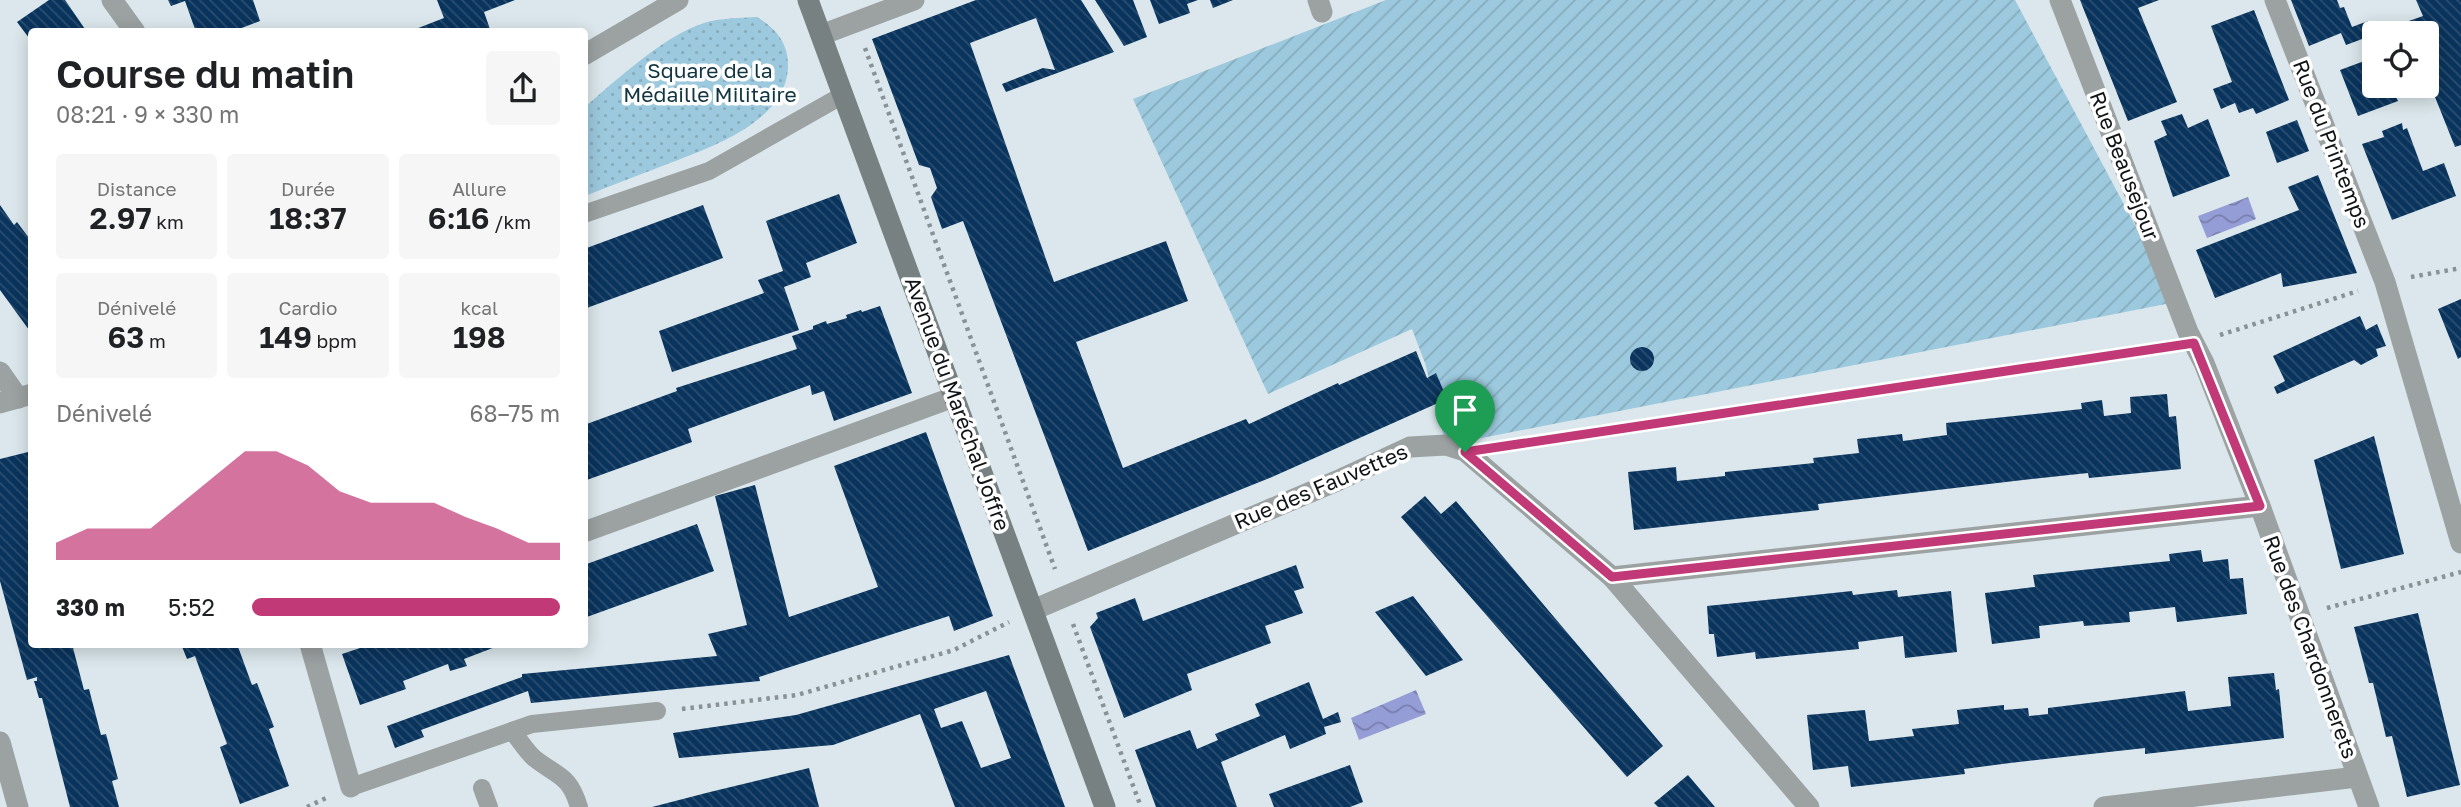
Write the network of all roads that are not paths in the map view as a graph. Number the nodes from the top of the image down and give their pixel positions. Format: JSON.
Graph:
{"nodes":[{"id":1,"x":112,"y":0,"type":"edge"},
{"id":2,"x":678,"y":0,"type":"edge"},
{"id":3,"x":808,"y":0,"type":"edge"},
{"id":4,"x":914,"y":0,"type":"edge"},
{"id":5,"x":2060,"y":0,"type":"edge"},
{"id":6,"x":2274,"y":0,"type":"edge"},
{"id":7,"x":132,"y":28,"type":"edge"},
{"id":8,"x":821,"y":35,"type":"junction"},
{"id":9,"x":588,"y":53,"type":"edge"},
{"id":10,"x":843,"y":95,"type":"junction"},
{"id":11,"x":588,"y":213,"type":"edge"},
{"id":12,"x":2191,"y":338,"type":"joint"},
{"id":13,"x":0,"y":372,"type":"edge"},
{"id":14,"x":954,"y":397,"type":"junction"},
{"id":15,"x":16,"y":398,"type":"edge"},
{"id":16,"x":2260,"y":506,"type":"junction"},
{"id":17,"x":588,"y":531,"type":"edge"},
{"id":18,"x":2461,"y":543,"type":"edge"},
{"id":19,"x":1612,"y":577,"type":"junction"},
{"id":20,"x":1033,"y":610,"type":"junction"},
{"id":21,"x":311,"y":648,"type":"edge"},
{"id":22,"x":657,"y":711,"type":"road end"},
{"id":23,"x":512,"y":731,"type":"junction"},
{"id":24,"x":0,"y":742,"type":"edge"},
{"id":25,"x":2357,"y":777,"type":"junction"},
{"id":26,"x":6,"y":785,"type":"edge"},
{"id":27,"x":351,"y":787,"type":"joint"},
{"id":28,"x":482,"y":788,"type":"dead end"},
{"id":29,"x":18,"y":807,"type":"edge"},
{"id":30,"x":489,"y":807,"type":"edge"},
{"id":31,"x":579,"y":807,"type":"edge"},
{"id":32,"x":1105,"y":807,"type":"edge"},
{"id":33,"x":1809,"y":807,"type":"edge"},
{"id":34,"x":2104,"y":807,"type":"edge"},
{"id":35,"x":2368,"y":807,"type":"edge"}],
"edges":[{"from":1,"to":7,"type":"street"},
{"from":2,"to":9,"type":"street"},
{"from":3,"to":8,"type":"main road","name":"Avenue du Maréchal Joffre"},
{"from":4,"to":8,"type":"street"},
{"from":5,"to":12,"type":"street","name":"Rue Beausejour"},
{"from":6,"to":18,"type":"street","name":"Rue du Printemps"},
{"from":8,"to":10,"type":"main road","name":"Avenue du Maréchal Joffre"},
{"from":10,"to":11,"type":"lane"},
{"from":10,"to":14,"type":"main road","name":"Avenue du Maréchal Joffre"},
{"from":12,"to":16,"type":"street","name":"Rue des Chardonnerets"},
{"from":13,"to":15,"type":"street"},
{"from":14,"to":17,"type":"street"},
{"from":14,"to":20,"type":"main road","name":"Avenue du Maréchal Joffre"},
{"from":16,"to":19,"type":"street"},
{"from":16,"to":25,"type":"street","name":"Rue des Chardonnerets"},
{"from":19,"to":20,"type":"street","name":"Rue des Fauvettes"},
{"from":19,"to":33,"type":"street","name":"Rue des Fauvettes"},
{"from":20,"to":32,"type":"main road","name":"Avenue du Maréchal Joffre"},
{"from":21,"to":27,"type":"street"},
{"from":22,"to":23,"type":"lane"},
{"from":23,"to":27,"type":"lane"},
{"from":23,"to":31,"type":"lane"},
{"from":24,"to":26,"type":"street"},
{"from":25,"to":34,"type":"street"},
{"from":25,"to":35,"type":"street","name":"Rue des Chardonnerets"},
{"from":26,"to":29,"type":"street"},
{"from":28,"to":30,"type":"lane"}]}
